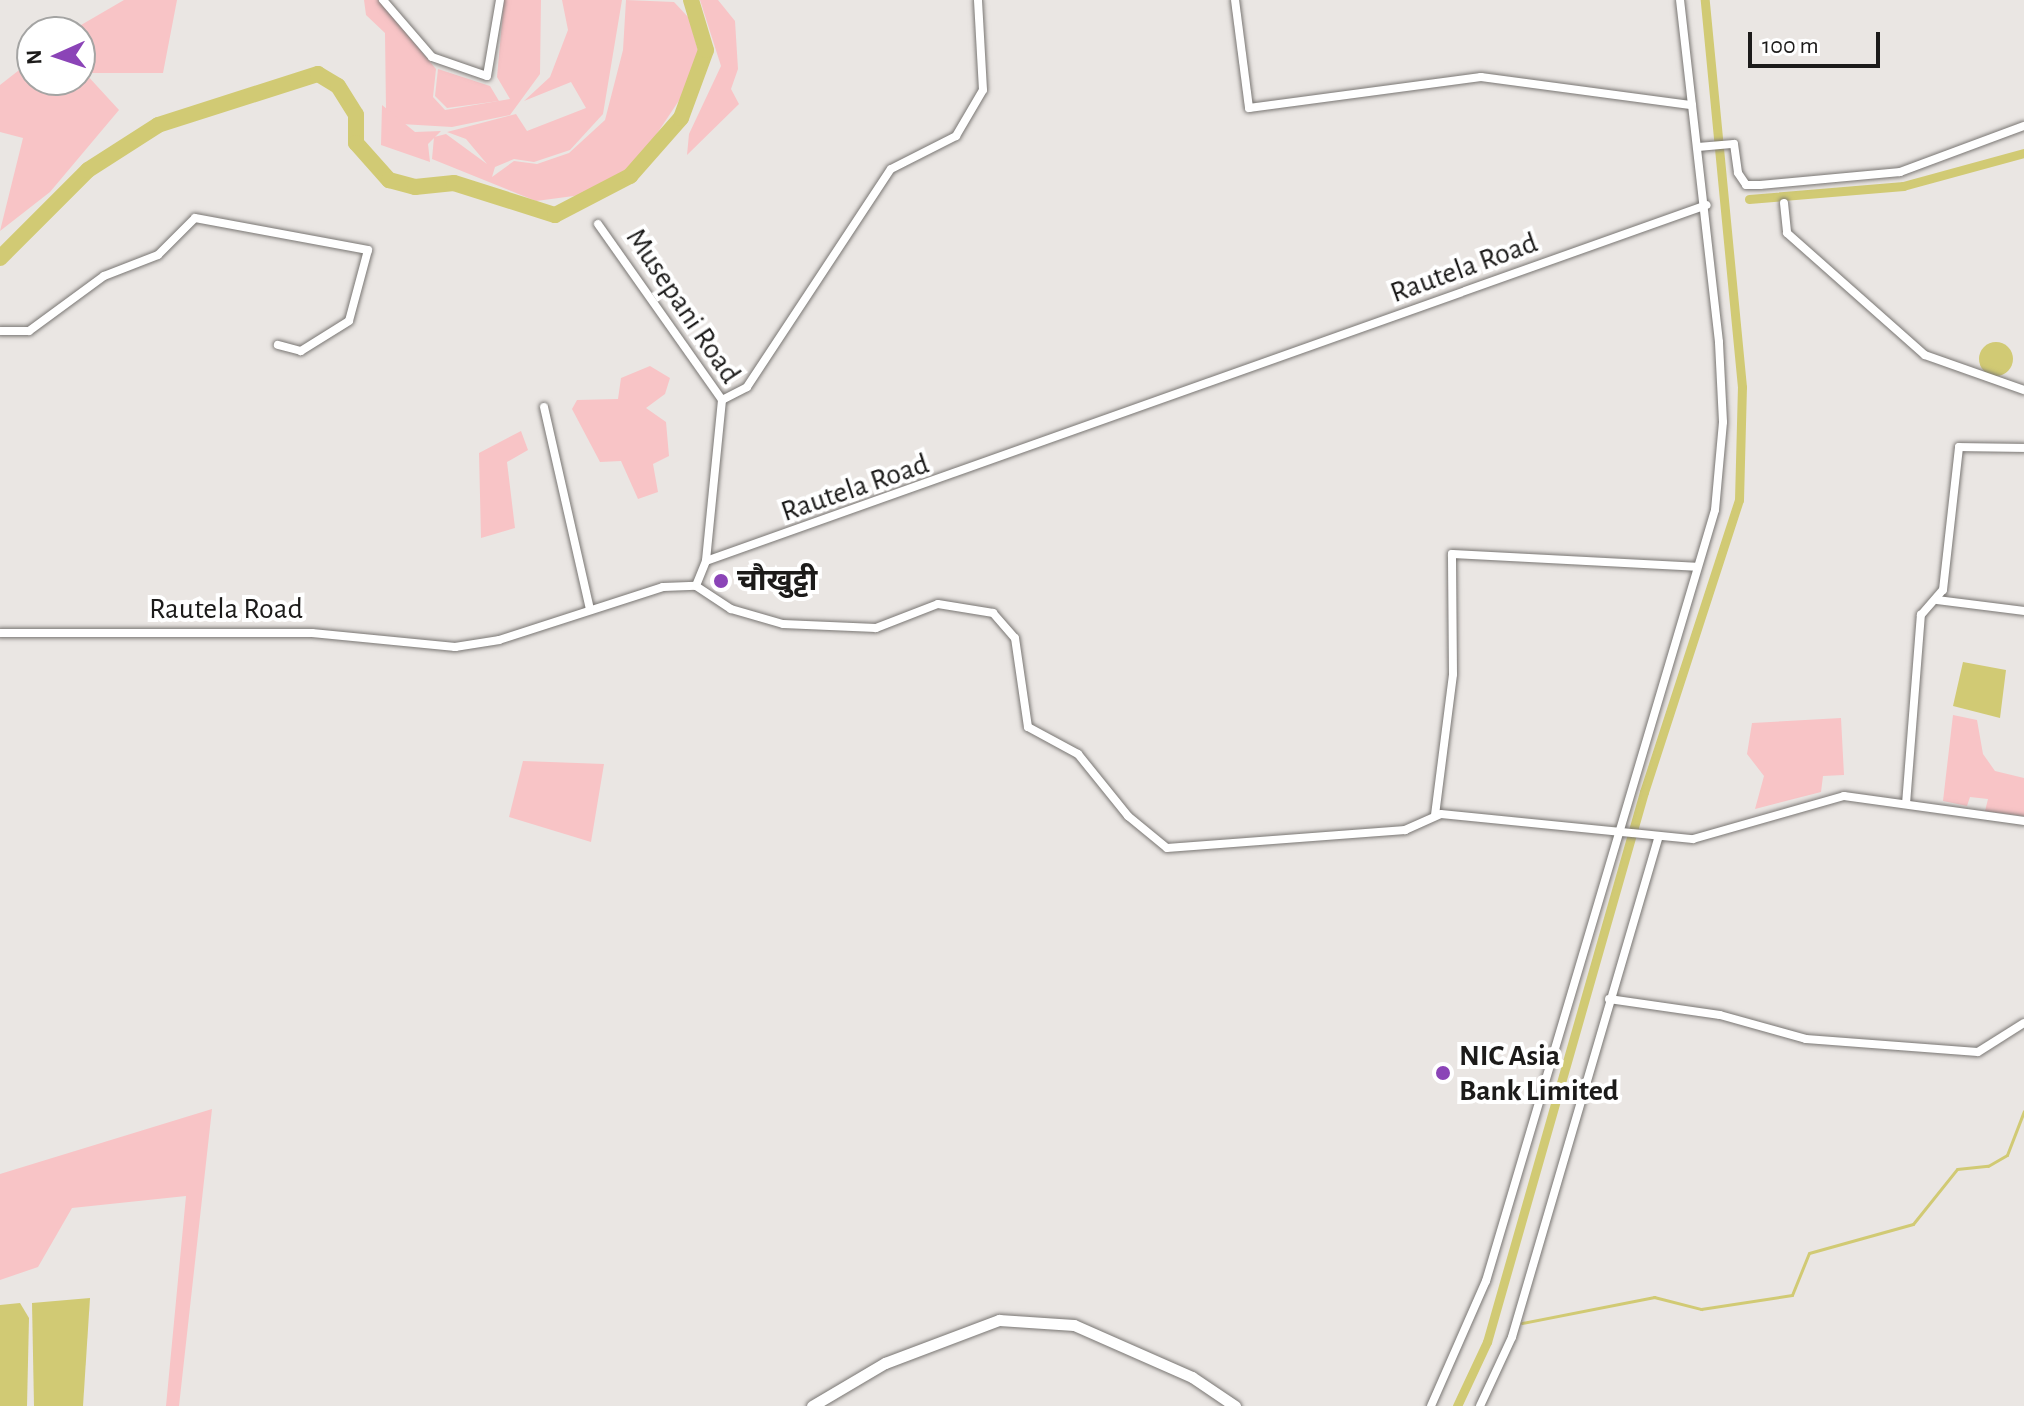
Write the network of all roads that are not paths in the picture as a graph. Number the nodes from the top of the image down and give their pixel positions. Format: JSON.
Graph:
{"nodes":[{"id":1,"x":383,"y":0,"type":"edge"},
{"id":2,"x":500,"y":0,"type":"edge"},
{"id":3,"x":978,"y":0,"type":"edge"},
{"id":4,"x":1235,"y":0,"type":"edge"},
{"id":5,"x":1680,"y":0,"type":"edge"},
{"id":6,"x":1692,"y":105,"type":"junction"},
{"id":7,"x":2024,"y":126,"type":"edge"},
{"id":8,"x":1701,"y":147,"type":"junction"},
{"id":9,"x":1784,"y":203,"type":"dead end"},
{"id":10,"x":1707,"y":205,"type":"junction"},
{"id":11,"x":598,"y":224,"type":"dead end"},
{"id":12,"x":0,"y":331,"type":"edge"},
{"id":13,"x":278,"y":345,"type":"dead end"},
{"id":14,"x":2024,"y":390,"type":"edge"},
{"id":15,"x":722,"y":400,"type":"junction"},
{"id":16,"x":544,"y":407,"type":"dead end"},
{"id":17,"x":2024,"y":448,"type":"edge"},
{"id":18,"x":706,"y":561,"type":"junction"},
{"id":19,"x":1697,"y":567,"type":"junction"},
{"id":20,"x":696,"y":586,"type":"junction"},
{"id":21,"x":1937,"y":600,"type":"junction"},
{"id":22,"x":590,"y":610,"type":"junction"},
{"id":23,"x":2024,"y":611,"type":"edge"},
{"id":24,"x":0,"y":633,"type":"edge"},
{"id":25,"x":1906,"y":804,"type":"junction"},
{"id":26,"x":1435,"y":815,"type":"junction"},
{"id":27,"x":2024,"y":821,"type":"edge"},
{"id":28,"x":1613,"y":836,"type":"junction"},
{"id":29,"x":1654,"y":840,"type":"junction"},
{"id":30,"x":1609,"y":999,"type":"junction"},
{"id":31,"x":2024,"y":1023,"type":"edge"},
{"id":32,"x":812,"y":1406,"type":"edge"},
{"id":33,"x":1235,"y":1406,"type":"edge"},
{"id":34,"x":1431,"y":1406,"type":"edge"},
{"id":35,"x":1480,"y":1406,"type":"edge"}],
"edges":[{"from":1,"to":2,"type":"street"},
{"from":3,"to":15,"type":"street"},
{"from":4,"to":6,"type":"street"},
{"from":5,"to":6,"type":"street"},
{"from":6,"to":8,"type":"street"},
{"from":7,"to":8,"type":"street"},
{"from":8,"to":10,"type":"street"},
{"from":9,"to":14,"type":"street"},
{"from":10,"to":18,"type":"street","name":"Rautela Road"},
{"from":10,"to":19,"type":"street"},
{"from":11,"to":15,"type":"street","name":"Musepani Road"},
{"from":12,"to":13,"type":"street"},
{"from":15,"to":18,"type":"street","name":"Musepani Road"},
{"from":16,"to":22,"type":"street"},
{"from":17,"to":21,"type":"street"},
{"from":18,"to":20,"type":"street"},
{"from":19,"to":26,"type":"street"},
{"from":19,"to":28,"type":"street"},
{"from":20,"to":22,"type":"street","name":"Rautela Road"},
{"from":20,"to":26,"type":"street"},
{"from":21,"to":23,"type":"street"},
{"from":21,"to":25,"type":"street"},
{"from":22,"to":24,"type":"street","name":"Rautela Road"},
{"from":25,"to":27,"type":"street"},
{"from":25,"to":29,"type":"street"},
{"from":26,"to":28,"type":"street"},
{"from":28,"to":29,"type":"street"},
{"from":28,"to":34,"type":"street"},
{"from":29,"to":30,"type":"street"},
{"from":30,"to":31,"type":"street"},
{"from":30,"to":35,"type":"street"},
{"from":32,"to":33,"type":"street"}]}
